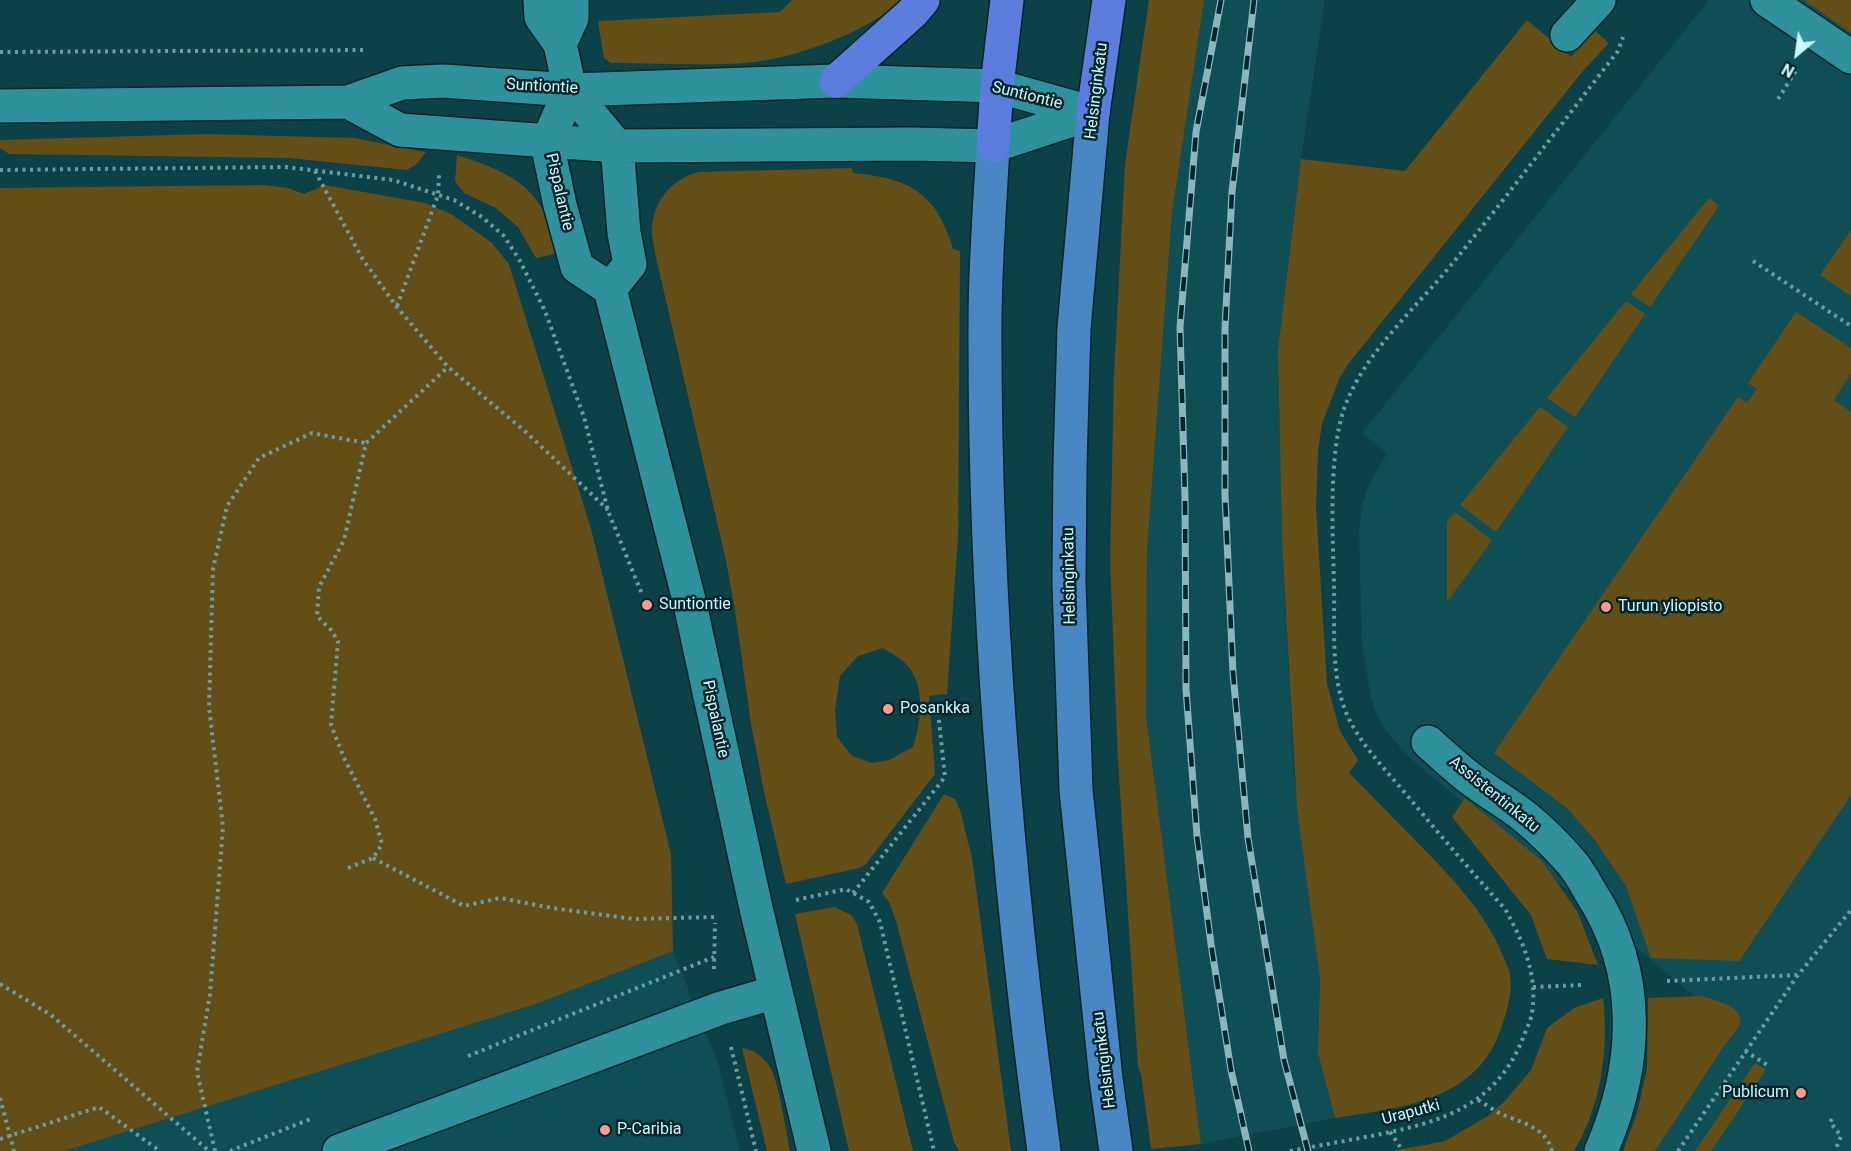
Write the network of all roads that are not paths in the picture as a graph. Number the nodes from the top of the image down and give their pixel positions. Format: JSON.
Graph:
{"nodes":[{"id":1,"x":540,"y":0,"type":"edge"},
{"id":2,"x":572,"y":0,"type":"edge"},
{"id":3,"x":923,"y":0,"type":"edge"},
{"id":4,"x":1007,"y":0,"type":"edge"},
{"id":5,"x":1109,"y":0,"type":"edge"},
{"id":6,"x":1599,"y":0,"type":"edge"},
{"id":7,"x":1767,"y":0,"type":"edge"},
{"id":8,"x":1567,"y":35,"type":"dead end"},
{"id":9,"x":560,"y":44,"type":"junction"},
{"id":10,"x":1851,"y":57,"type":"edge"},
{"id":11,"x":836,"y":81,"type":"junction"},
{"id":12,"x":997,"y":86,"type":"junction"},
{"id":13,"x":570,"y":90,"type":"junction"},
{"id":14,"x":348,"y":102,"type":"junction"},
{"id":15,"x":0,"y":106,"type":"edge"},
{"id":16,"x":1094,"y":113,"type":"junction"},
{"id":17,"x":547,"y":143,"type":"junction"},
{"id":18,"x":617,"y":146,"type":"junction"},
{"id":19,"x":993,"y":146,"type":"junction"},
{"id":20,"x":610,"y":289,"type":"junction"},
{"id":21,"x":1428,"y":742,"type":"dead end"},
{"id":22,"x":776,"y":992,"type":"junction"},
{"id":23,"x":339,"y":1151,"type":"edge"},
{"id":24,"x":814,"y":1151,"type":"edge"},
{"id":25,"x":1044,"y":1151,"type":"edge"},
{"id":26,"x":1116,"y":1151,"type":"edge"},
{"id":27,"x":1600,"y":1151,"type":"edge"}],
"edges":[{"from":1,"to":9,"type":"street"},
{"from":2,"to":9,"type":"street"},
{"from":3,"to":11,"type":"highway"},
{"from":4,"to":12,"type":"highway"},
{"from":5,"to":16,"type":"highway","name":"Helsinginkatu"},
{"from":6,"to":8,"type":"street"},
{"from":7,"to":10,"type":"street"},
{"from":9,"to":13,"type":"street"},
{"from":11,"to":12,"type":"street","name":"Suntiontie"},
{"from":11,"to":13,"type":"street","name":"Suntiontie"},
{"from":12,"to":16,"type":"street","name":"Suntiontie"},
{"from":12,"to":19,"type":"highway"},
{"from":13,"to":14,"type":"street","name":"Suntiontie"},
{"from":13,"to":17,"type":"street","name":"Pispalantie"},
{"from":13,"to":18,"type":"street"},
{"from":14,"to":15,"type":"street","name":"Suntiontie"},
{"from":14,"to":17,"type":"street","name":"Suntiontie"},
{"from":16,"to":19,"type":"street","name":"Suntiontie"},
{"from":16,"to":26,"type":"main road","name":"Helsinginkatu"},
{"from":17,"to":18,"type":"street","name":"Suntiontie"},
{"from":17,"to":20,"type":"street","name":"Pispalantie"},
{"from":18,"to":19,"type":"street","name":"Suntiontie"},
{"from":18,"to":20,"type":"street"},
{"from":19,"to":25,"type":"main road"},
{"from":20,"to":22,"type":"street","name":"Pispalantie"},
{"from":21,"to":27,"type":"street","name":"Assistentinkatu"},
{"from":22,"to":23,"type":"street"},
{"from":22,"to":24,"type":"street","name":"Pispalantie"}]}
